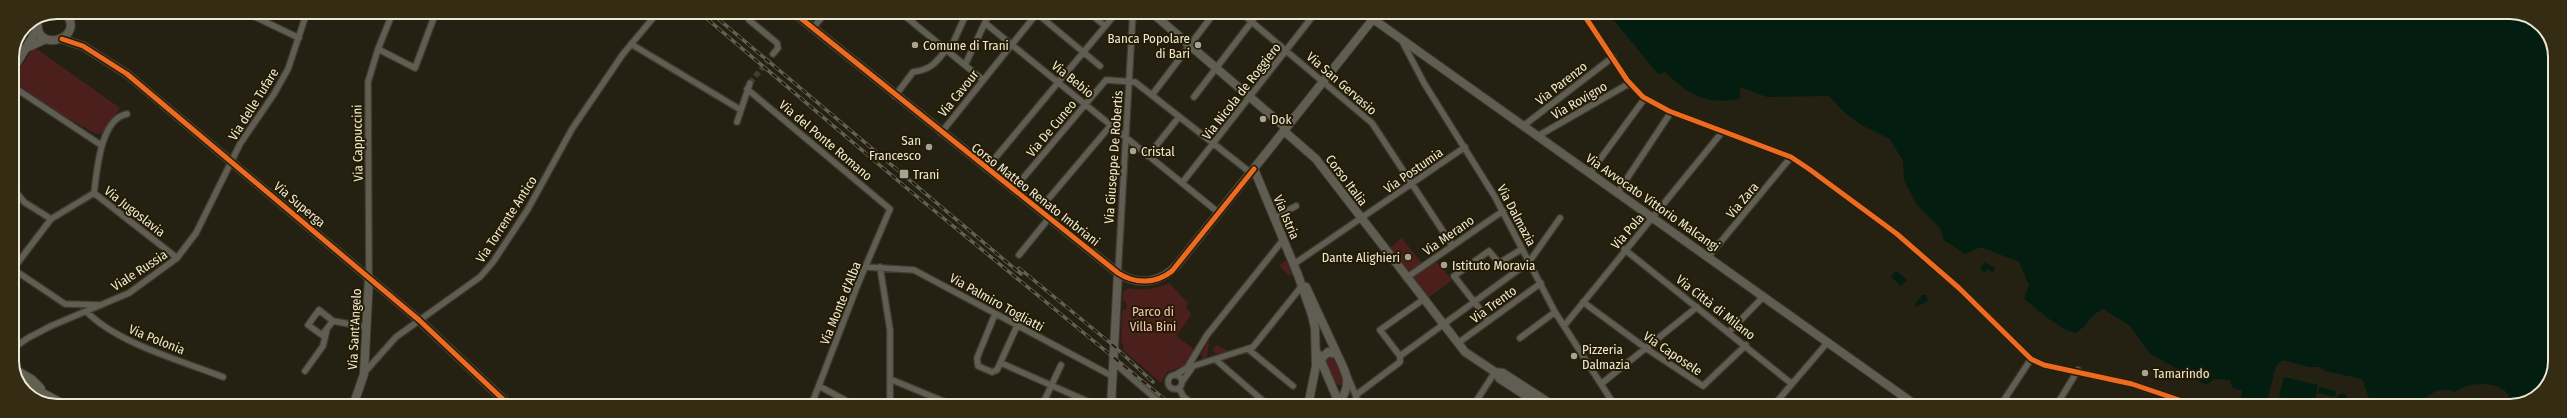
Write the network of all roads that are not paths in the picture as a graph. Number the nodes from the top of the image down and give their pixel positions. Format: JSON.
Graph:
{"nodes":[{"id":1,"x":68,"y":19,"type":"edge"},
{"id":2,"x":69,"y":19,"type":"edge"},
{"id":3,"x":259,"y":19,"type":"edge"},
{"id":4,"x":305,"y":19,"type":"edge"},
{"id":5,"x":390,"y":19,"type":"edge"},
{"id":6,"x":433,"y":19,"type":"edge"},
{"id":7,"x":652,"y":19,"type":"edge"},
{"id":8,"x":749,"y":19,"type":"edge"},
{"id":9,"x":802,"y":19,"type":"edge"},
{"id":10,"x":820,"y":19,"type":"edge"},
{"id":11,"x":908,"y":19,"type":"edge"},
{"id":12,"x":963,"y":19,"type":"edge"},
{"id":13,"x":987,"y":19,"type":"edge"},
{"id":14,"x":1032,"y":19,"type":"edge"},
{"id":15,"x":1044,"y":19,"type":"edge"},
{"id":16,"x":1096,"y":19,"type":"edge"},
{"id":17,"x":1110,"y":19,"type":"edge"},
{"id":18,"x":1133,"y":19,"type":"edge"},
{"id":19,"x":1159,"y":19,"type":"edge"},
{"id":20,"x":1210,"y":19,"type":"edge"},
{"id":21,"x":1249,"y":19,"type":"edge"},
{"id":22,"x":1311,"y":19,"type":"edge"},
{"id":23,"x":1373,"y":19,"type":"edge"},
{"id":24,"x":1380,"y":19,"type":"edge"},
{"id":25,"x":1587,"y":19,"type":"edge"},
{"id":26,"x":1252,"y":21,"type":"junction"},
{"id":27,"x":985,"y":23,"type":"junction"},
{"id":28,"x":38,"y":24,"type":"edge"},
{"id":29,"x":36,"y":25,"type":"edge"},
{"id":30,"x":1105,"y":26,"type":"junction"},
{"id":31,"x":813,"y":28,"type":"junction"},
{"id":32,"x":299,"y":38,"type":"junction"},
{"id":33,"x":46,"y":39,"type":"junction"},
{"id":34,"x":62,"y":39,"type":"junction"},
{"id":35,"x":1401,"y":39,"type":"junction"},
{"id":36,"x":631,"y":44,"type":"junction"},
{"id":37,"x":1013,"y":44,"type":"junction"},
{"id":38,"x":1190,"y":45,"type":"junction"},
{"id":39,"x":82,"y":46,"type":"junction"},
{"id":40,"x":26,"y":48,"type":"junction"},
{"id":41,"x":378,"y":50,"type":"junction"},
{"id":42,"x":1287,"y":50,"type":"junction"},
{"id":43,"x":947,"y":51,"type":"junction"},
{"id":44,"x":1083,"y":53,"type":"junction"},
{"id":45,"x":773,"y":54,"type":"tunnel mouth"},
{"id":46,"x":1613,"y":57,"type":"junction"},
{"id":47,"x":19,"y":60,"type":"edge"},
{"id":48,"x":964,"y":65,"type":"junction"},
{"id":49,"x":1100,"y":66,"type":"dead end"},
{"id":50,"x":1217,"y":68,"type":"junction"},
{"id":51,"x":982,"y":80,"type":"junction"},
{"id":52,"x":1324,"y":80,"type":"junction"},
{"id":53,"x":1059,"y":81,"type":"junction"},
{"id":54,"x":1130,"y":82,"type":"junction"},
{"id":55,"x":1630,"y":83,"type":"junction"},
{"id":56,"x":19,"y":91,"type":"edge"},
{"id":57,"x":1152,"y":95,"type":"junction"},
{"id":58,"x":895,"y":96,"type":"junction"},
{"id":59,"x":1194,"y":97,"type":"dead end"},
{"id":60,"x":1251,"y":98,"type":"junction"},
{"id":61,"x":1645,"y":98,"type":"junction"},
{"id":62,"x":1086,"y":104,"type":"junction"},
{"id":63,"x":741,"y":110,"type":"junction"},
{"id":64,"x":1671,"y":112,"type":"junction"},
{"id":65,"x":127,"y":114,"type":"dead end"},
{"id":66,"x":1179,"y":117,"type":"junction"},
{"id":67,"x":737,"y":122,"type":"dead end"},
{"id":68,"x":1112,"y":124,"type":"junction"},
{"id":69,"x":1523,"y":126,"type":"junction"},
{"id":70,"x":1285,"y":129,"type":"junction"},
{"id":71,"x":1723,"y":131,"type":"junction"},
{"id":72,"x":941,"y":132,"type":"junction"},
{"id":73,"x":1126,"y":136,"type":"junction"},
{"id":74,"x":1538,"y":136,"type":"junction"},
{"id":75,"x":1214,"y":144,"type":"junction"},
{"id":76,"x":102,"y":145,"type":"junction"},
{"id":77,"x":1465,"y":147,"type":"junction"},
{"id":78,"x":1148,"y":156,"type":"junction"},
{"id":79,"x":1791,"y":157,"type":"junction"},
{"id":80,"x":232,"y":161,"type":"junction"},
{"id":81,"x":986,"y":169,"type":"junction"},
{"id":82,"x":1252,"y":171,"type":"junction"},
{"id":83,"x":1590,"y":173,"type":"junction"},
{"id":84,"x":1182,"y":183,"type":"junction"},
{"id":85,"x":1412,"y":184,"type":"junction"},
{"id":86,"x":1013,"y":190,"type":"junction"},
{"id":87,"x":1618,"y":192,"type":"junction"},
{"id":88,"x":94,"y":193,"type":"junction"},
{"id":89,"x":19,"y":196,"type":"edge"},
{"id":90,"x":1296,"y":206,"type":"dead end"},
{"id":91,"x":890,"y":209,"type":"joint"},
{"id":92,"x":1040,"y":210,"type":"junction"},
{"id":93,"x":1503,"y":212,"type":"junction"},
{"id":94,"x":1219,"y":214,"type":"junction"},
{"id":95,"x":1049,"y":218,"type":"junction"},
{"id":96,"x":1274,"y":218,"type":"junction"},
{"id":97,"x":1560,"y":218,"type":"dead end"},
{"id":98,"x":1653,"y":218,"type":"junction"},
{"id":99,"x":50,"y":219,"type":"junction"},
{"id":100,"x":1362,"y":219,"type":"junction"},
{"id":101,"x":1284,"y":240,"type":"junction"},
{"id":102,"x":1452,"y":245,"type":"junction"},
{"id":103,"x":1522,"y":248,"type":"junction"},
{"id":104,"x":1624,"y":249,"type":"junction"},
{"id":105,"x":1019,"y":255,"type":"dead end"},
{"id":106,"x":1709,"y":256,"type":"junction"},
{"id":107,"x":177,"y":258,"type":"junction"},
{"id":108,"x":19,"y":261,"type":"edge"},
{"id":109,"x":1529,"y":262,"type":"junction"},
{"id":110,"x":1294,"y":264,"type":"junction"},
{"id":111,"x":865,"y":267,"type":"junction"},
{"id":112,"x":880,"y":267,"type":"junction"},
{"id":113,"x":19,"y":273,"type":"edge"},
{"id":114,"x":1118,"y":273,"type":"junction"},
{"id":115,"x":1298,"y":275,"type":"junction"},
{"id":116,"x":369,"y":277,"type":"junction"},
{"id":117,"x":1406,"y":278,"type":"junction"},
{"id":118,"x":1541,"y":283,"type":"junction"},
{"id":119,"x":1302,"y":287,"type":"junction"},
{"id":120,"x":1764,"y":296,"type":"junction"},
{"id":121,"x":1424,"y":299,"type":"junction"},
{"id":122,"x":1475,"y":302,"type":"junction"},
{"id":123,"x":1583,"y":302,"type":"junction"},
{"id":124,"x":104,"y":305,"type":"junction"},
{"id":125,"x":1697,"y":307,"type":"junction"},
{"id":126,"x":87,"y":312,"type":"junction"},
{"id":127,"x":1556,"y":312,"type":"junction"},
{"id":128,"x":995,"y":314,"type":"junction"},
{"id":129,"x":419,"y":320,"type":"junction"},
{"id":130,"x":333,"y":321,"type":"junction"},
{"id":131,"x":1489,"y":321,"type":"junction"},
{"id":132,"x":1444,"y":325,"type":"junction"},
{"id":133,"x":1017,"y":326,"type":"junction"},
{"id":134,"x":1564,"y":326,"type":"junction"},
{"id":135,"x":366,"y":327,"type":"junction"},
{"id":136,"x":327,"y":329,"type":"junction"},
{"id":137,"x":1729,"y":332,"type":"junction"},
{"id":138,"x":1520,"y":338,"type":"dead end"},
{"id":139,"x":1458,"y":343,"type":"junction"},
{"id":140,"x":1827,"y":343,"type":"junction"},
{"id":141,"x":19,"y":345,"type":"edge"},
{"id":142,"x":1746,"y":345,"type":"junction"},
{"id":143,"x":1647,"y":349,"type":"junction"},
{"id":144,"x":1248,"y":350,"type":"junction"},
{"id":145,"x":1337,"y":354,"type":"junction"},
{"id":146,"x":1400,"y":356,"type":"junction"},
{"id":147,"x":2031,"y":359,"type":"junction"},
{"id":148,"x":1216,"y":360,"type":"junction"},
{"id":149,"x":1113,"y":362,"type":"junction"},
{"id":150,"x":1319,"y":362,"type":"junction"},
{"id":151,"x":1001,"y":363,"type":"junction"},
{"id":152,"x":1061,"y":365,"type":"dead end"},
{"id":153,"x":1190,"y":368,"type":"junction"},
{"id":154,"x":2078,"y":370,"type":"junction"},
{"id":155,"x":305,"y":371,"type":"dead end"},
{"id":156,"x":1495,"y":372,"type":"junction"},
{"id":157,"x":21,"y":374,"type":"edge"},
{"id":158,"x":364,"y":374,"type":"junction"},
{"id":159,"x":1175,"y":375,"type":"junction"},
{"id":160,"x":1112,"y":376,"type":"junction"},
{"id":161,"x":223,"y":377,"type":"dead end"},
{"id":162,"x":890,"y":379,"type":"junction"},
{"id":163,"x":1348,"y":379,"type":"junction"},
{"id":164,"x":1182,"y":382,"type":"junction"},
{"id":165,"x":1601,"y":384,"type":"junction"},
{"id":166,"x":1792,"y":384,"type":"junction"},
{"id":167,"x":1052,"y":385,"type":"junction"},
{"id":168,"x":28,"y":386,"type":"edge"},
{"id":169,"x":819,"y":386,"type":"junction"},
{"id":170,"x":1293,"y":386,"type":"dead end"},
{"id":171,"x":1333,"y":387,"type":"junction"},
{"id":172,"x":1179,"y":388,"type":"junction"},
{"id":173,"x":1356,"y":395,"type":"junction"},
{"id":174,"x":47,"y":396,"type":"junction"},
{"id":175,"x":52,"y":399,"type":"edge"},
{"id":176,"x":355,"y":399,"type":"edge"},
{"id":177,"x":503,"y":399,"type":"edge"},
{"id":178,"x":814,"y":399,"type":"edge"},
{"id":179,"x":843,"y":399,"type":"edge"},
{"id":180,"x":890,"y":399,"type":"edge"},
{"id":181,"x":938,"y":399,"type":"edge"},
{"id":182,"x":1045,"y":399,"type":"dead end"},
{"id":183,"x":1083,"y":399,"type":"edge"},
{"id":184,"x":1111,"y":399,"type":"edge"},
{"id":185,"x":1156,"y":399,"type":"edge"},
{"id":186,"x":1187,"y":399,"type":"edge"},
{"id":187,"x":1261,"y":399,"type":"edge"},
{"id":188,"x":1310,"y":399,"type":"edge"},
{"id":189,"x":1338,"y":399,"type":"edge"},
{"id":190,"x":1343,"y":399,"type":"edge"},
{"id":191,"x":1357,"y":399,"type":"edge"},
{"id":192,"x":1478,"y":399,"type":"edge"},
{"id":193,"x":1531,"y":399,"type":"edge"},
{"id":194,"x":1543,"y":399,"type":"edge"},
{"id":195,"x":1611,"y":399,"type":"edge"},
{"id":196,"x":1779,"y":399,"type":"edge"},
{"id":197,"x":1908,"y":399,"type":"edge"},
{"id":198,"x":2005,"y":399,"type":"edge"},
{"id":199,"x":2060,"y":399,"type":"edge"},
{"id":200,"x":2176,"y":399,"type":"edge"}],
"edges":[{"from":1,"to":34,"type":"street"},
{"from":2,"to":39,"type":"street","name":"Via Superga"},
{"from":3,"to":32,"type":"street"},
{"from":4,"to":32,"type":"street","name":"Via delle Tufare"},
{"from":5,"to":41,"type":"street","name":"Via Cappuccini"},
{"from":6,"to":41,"type":"street"},
{"from":7,"to":36,"type":"street","name":"Via Torrente Antico"},
{"from":8,"to":45,"type":"street"},
{"from":9,"to":31,"type":"street","name":"Corso Matteo Renato Imbriani"},
{"from":10,"to":31,"type":"street"},
{"from":11,"to":43,"type":"street"},
{"from":12,"to":43,"type":"street"},
{"from":13,"to":27,"type":"street"},
{"from":14,"to":37,"type":"street","name":"Via Cavour"},
{"from":15,"to":44,"type":"street"},
{"from":16,"to":30,"type":"street"},
{"from":17,"to":30,"type":"street"},
{"from":18,"to":54,"type":"street","name":"Via Giuseppe De Robertis"},
{"from":19,"to":38,"type":"street","name":"Corso Italia"},
{"from":20,"to":38,"type":"street"},
{"from":21,"to":26,"type":"street","name":"Via San Gervasio"},
{"from":22,"to":42,"type":"street","name":"Via Nicola de Roggiero"},
{"from":23,"to":52,"type":"street","name":"Corso Matteo Renato Imbriani"},
{"from":24,"to":35,"type":"street","name":"Via Avvocato Vittorio Malcangi"},
{"from":25,"to":46,"type":"street"},
{"from":26,"to":42,"type":"street","name":"Via San Gervasio"},
{"from":26,"to":50,"type":"street"},
{"from":27,"to":37,"type":"street","name":"Via Bebio"},
{"from":27,"to":48,"type":"street"},
{"from":28,"to":33,"type":"street"},
{"from":29,"to":40,"type":"street"},
{"from":30,"to":44,"type":"street"},
{"from":31,"to":58,"type":"street","name":"Corso Matteo Renato Imbriani"},
{"from":32,"to":80,"type":"street","name":"Via delle Tufare"},
{"from":33,"to":34,"type":"street","name":"Via Superga"},
{"from":33,"to":40,"type":"street"},
{"from":34,"to":39,"type":"street","name":"Via Superga"},
{"from":35,"to":69,"type":"street","name":"Via Avvocato Vittorio Malcangi"},
{"from":35,"to":77,"type":"street","name":"Via Dalmazia"},
{"from":36,"to":63,"type":"street"},
{"from":36,"to":129,"type":"street","name":"Via Torrente Antico"},
{"from":37,"to":51,"type":"street","name":"Via Cavour"},
{"from":37,"to":53,"type":"street","name":"Via Bebio"},
{"from":38,"to":50,"type":"street","name":"Corso Italia"},
{"from":38,"to":57,"type":"street"},
{"from":39,"to":80,"type":"street","name":"Via Superga"},
{"from":40,"to":47,"type":"street"},
{"from":41,"to":116,"type":"street","name":"Via Cappuccini"},
{"from":42,"to":52,"type":"street","name":"Via San Gervasio"},
{"from":42,"to":60,"type":"street","name":"Via Nicola de Roggiero"},
{"from":43,"to":48,"type":"street"},
{"from":43,"to":58,"type":"street"},
{"from":44,"to":49,"type":"street"},
{"from":44,"to":53,"type":"street"},
{"from":46,"to":55,"type":"street"},
{"from":46,"to":69,"type":"street","name":"Via Parenzo"},
{"from":48,"to":51,"type":"street"},
{"from":50,"to":59,"type":"street"},
{"from":50,"to":60,"type":"street","name":"Corso Italia"},
{"from":51,"to":72,"type":"street","name":"Via Cavour"},
{"from":52,"to":70,"type":"street","name":"Corso Matteo Renato Imbriani"},
{"from":52,"to":85,"type":"street","name":"Via San Gervasio"},
{"from":53,"to":62,"type":"street","name":"Via Bebio"},
{"from":53,"to":81,"type":"street"},
{"from":54,"to":57,"type":"street"},
{"from":54,"to":62,"type":"street","name":"Via De Cuneo"},
{"from":54,"to":73,"type":"street","name":"Via Giuseppe De Robertis"},
{"from":55,"to":61,"type":"street"},
{"from":55,"to":74,"type":"street","name":"Via Rovigno"},
{"from":56,"to":76,"type":"street"},
{"from":57,"to":66,"type":"street"},
{"from":58,"to":72,"type":"street","name":"Corso Matteo Renato Imbriani"},
{"from":60,"to":70,"type":"street","name":"Corso Italia"},
{"from":60,"to":75,"type":"street","name":"Via Nicola de Roggiero"},
{"from":61,"to":64,"type":"street"},
{"from":61,"to":83,"type":"street"},
{"from":62,"to":68,"type":"street","name":"Via Bebio"},
{"from":62,"to":86,"type":"street","name":"Via De Cuneo"},
{"from":63,"to":67,"type":"street"},
{"from":63,"to":91,"type":"street","name":"Via del Ponte Romano"},
{"from":64,"to":71,"type":"street"},
{"from":64,"to":87,"type":"street"},
{"from":65,"to":76,"type":"street","name":"Via Jugoslavia"},
{"from":66,"to":75,"type":"street"},
{"from":66,"to":78,"type":"street"},
{"from":68,"to":73,"type":"street","name":"Via Bebio"},
{"from":68,"to":92,"type":"street"},
{"from":69,"to":74,"type":"street","name":"Via Avvocato Vittorio Malcangi"},
{"from":70,"to":82,"type":"street","name":"Corso Matteo Renato Imbriani"},
{"from":70,"to":100,"type":"street","name":"Corso Italia"},
{"from":71,"to":79,"type":"street"},
{"from":71,"to":98,"type":"street","name":"Via Pola"},
{"from":72,"to":81,"type":"street","name":"Corso Matteo Renato Imbriani"},
{"from":73,"to":78,"type":"street","name":"Via Bebio"},
{"from":73,"to":114,"type":"street","name":"Via Giuseppe De Robertis"},
{"from":74,"to":83,"type":"street","name":"Via Avvocato Vittorio Malcangi"},
{"from":75,"to":82,"type":"street"},
{"from":75,"to":84,"type":"street","name":"Via Nicola de Roggiero"},
{"from":76,"to":88,"type":"street","name":"Via Jugoslavia"},
{"from":77,"to":85,"type":"street","name":"Via Postumia"},
{"from":77,"to":93,"type":"street","name":"Via Dalmazia"},
{"from":78,"to":84,"type":"street","name":"Via Bebio"},
{"from":79,"to":106,"type":"street","name":"Via Zara"},
{"from":79,"to":147,"type":"street"},
{"from":80,"to":107,"type":"street","name":"Viale Russia"},
{"from":80,"to":116,"type":"street","name":"Via Superga"},
{"from":81,"to":86,"type":"street","name":"Corso Matteo Renato Imbriani"},
{"from":82,"to":94,"type":"street","name":"Corso Matteo Renato Imbriani"},
{"from":82,"to":96,"type":"street","name":"Via Istria"},
{"from":83,"to":87,"type":"street","name":"Via Avvocato Vittorio Malcangi"},
{"from":84,"to":94,"type":"street","name":"Via Bebio"},
{"from":85,"to":100,"type":"street","name":"Via Postumia"},
{"from":85,"to":102,"type":"street","name":"Via San Gervasio"},
{"from":86,"to":92,"type":"street","name":"Corso Matteo Renato Imbriani"},
{"from":87,"to":98,"type":"street","name":"Via Avvocato Vittorio Malcangi"},
{"from":88,"to":99,"type":"street"},
{"from":88,"to":107,"type":"street","name":"Via Jugoslavia"},
{"from":89,"to":99,"type":"street"},
{"from":90,"to":96,"type":"street"},
{"from":91,"to":111,"type":"street","name":"Via Monte d'Alba"},
{"from":92,"to":95,"type":"street","name":"Corso Matteo Renato Imbriani"},
{"from":93,"to":102,"type":"street","name":"Via Merano"},
{"from":93,"to":103,"type":"street","name":"Via Dalmazia"},
{"from":94,"to":114,"type":"street","name":"Corso Matteo Renato Imbriani"},
{"from":95,"to":105,"type":"street"},
{"from":95,"to":114,"type":"street","name":"Corso Matteo Renato Imbriani"},
{"from":96,"to":101,"type":"street","name":"Via Istria"},
{"from":97,"to":109,"type":"street"},
{"from":98,"to":104,"type":"street","name":"Via Pola"},
{"from":98,"to":106,"type":"street","name":"Via Avvocato Vittorio Malcangi"},
{"from":99,"to":108,"type":"street"},
{"from":100,"to":110,"type":"street","name":"Via Postumia"},
{"from":100,"to":117,"type":"street","name":"Corso Italia"},
{"from":101,"to":110,"type":"street","name":"Via Istria"},
{"from":101,"to":153,"type":"street"},
{"from":102,"to":117,"type":"street","name":"Via Merano"},
{"from":103,"to":109,"type":"street","name":"Via Dalmazia"},
{"from":103,"to":122,"type":"street"},
{"from":104,"to":123,"type":"street","name":"Via Pola"},
{"from":104,"to":125,"type":"street","name":"Via Città di Milano"},
{"from":106,"to":120,"type":"street","name":"Via Avvocato Vittorio Malcangi"},
{"from":107,"to":124,"type":"street","name":"Viale Russia"},
{"from":109,"to":118,"type":"street","name":"Via Dalmazia"},
{"from":109,"to":122,"type":"street"},
{"from":110,"to":115,"type":"street","name":"Via Istria"},
{"from":111,"to":112,"type":"street","name":"Via Palmiro Togliatti"},
{"from":111,"to":169,"type":"street","name":"Via Monte d'Alba"},
{"from":112,"to":128,"type":"street","name":"Via Palmiro Togliatti"},
{"from":112,"to":162,"type":"street"},
{"from":113,"to":124,"type":"street"},
{"from":114,"to":149,"type":"street","name":"Via Giuseppe De Robertis"},
{"from":115,"to":119,"type":"street","name":"Via Istria"},
{"from":115,"to":145,"type":"street","name":"Via Istria"},
{"from":116,"to":129,"type":"street","name":"Via Superga"},
{"from":116,"to":135,"type":"street","name":"Via Sant'Angelo"},
{"from":117,"to":121,"type":"street","name":"Corso Italia"},
{"from":118,"to":127,"type":"street","name":"Via Dalmazia"},
{"from":118,"to":131,"type":"street","name":"Via Trento"},
{"from":119,"to":144,"type":"street"},
{"from":119,"to":150,"type":"street","name":"Via Istria"},
{"from":120,"to":137,"type":"street"},
{"from":120,"to":140,"type":"street","name":"Via Avvocato Vittorio Malcangi"},
{"from":121,"to":132,"type":"street","name":"Corso Italia"},
{"from":121,"to":146,"type":"street"},
{"from":122,"to":131,"type":"street"},
{"from":122,"to":132,"type":"street"},
{"from":123,"to":134,"type":"street","name":"Via Pola"},
{"from":123,"to":143,"type":"street","name":"Via Caposele"},
{"from":124,"to":126,"type":"street","name":"Viale Russia"},
{"from":125,"to":137,"type":"street","name":"Via Città di Milano"},
{"from":125,"to":143,"type":"street"},
{"from":126,"to":141,"type":"street","name":"Viale Russia"},
{"from":126,"to":161,"type":"street","name":"Via Polonia"},
{"from":127,"to":134,"type":"street","name":"Via Dalmazia"},
{"from":127,"to":138,"type":"street"},
{"from":128,"to":133,"type":"street","name":"Via Palmiro Togliatti"},
{"from":128,"to":151,"type":"street"},
{"from":129,"to":158,"type":"street","name":"Via Torrente Antico"},
{"from":129,"to":177,"type":"street","name":"Via Superga"},
{"from":130,"to":135,"type":"street"},
{"from":130,"to":136,"type":"street"},
{"from":130,"to":136,"type":"street"},
{"from":131,"to":139,"type":"street","name":"Via Trento"},
{"from":132,"to":139,"type":"street","name":"Corso Italia"},
{"from":132,"to":146,"type":"street"},
{"from":133,"to":151,"type":"street"},
{"from":133,"to":160,"type":"street","name":"Via Palmiro Togliatti"},
{"from":134,"to":165,"type":"street","name":"Via Dalmazia"},
{"from":135,"to":158,"type":"street","name":"Via Sant'Angelo"},
{"from":136,"to":155,"type":"street"},
{"from":137,"to":142,"type":"street","name":"Via Città di Milano"},
{"from":139,"to":156,"type":"street","name":"Corso Italia"},
{"from":140,"to":166,"type":"street"},
{"from":140,"to":197,"type":"street","name":"Via Avvocato Vittorio Malcangi"},
{"from":142,"to":143,"type":"street","name":"Via Caposele"},
{"from":142,"to":166,"type":"street","name":"Via Città di Milano"},
{"from":143,"to":165,"type":"street"},
{"from":144,"to":148,"type":"street"},
{"from":144,"to":170,"type":"street"},
{"from":145,"to":150,"type":"street"},
{"from":145,"to":163,"type":"street","name":"Via Istria"},
{"from":146,"to":173,"type":"street"},
{"from":147,"to":154,"type":"street"},
{"from":147,"to":198,"type":"street"},
{"from":148,"to":153,"type":"street"},
{"from":148,"to":187,"type":"street"},
{"from":149,"to":160,"type":"street","name":"Via Giuseppe De Robertis"},
{"from":149,"to":185,"type":"street"},
{"from":150,"to":171,"type":"street","name":"Via Istria"},
{"from":150,"to":188,"type":"street"},
{"from":151,"to":167,"type":"street"},
{"from":152,"to":167,"type":"street"},
{"from":153,"to":159,"type":"street"},
{"from":153,"to":164,"type":"street"},
{"from":154,"to":199,"type":"street"},
{"from":154,"to":200,"type":"street"},
{"from":156,"to":192,"type":"street"},
{"from":156,"to":193,"type":"street"},
{"from":156,"to":194,"type":"street"},
{"from":157,"to":174,"type":"highway"},
{"from":158,"to":176,"type":"street","name":"Via Sant'Angelo"},
{"from":159,"to":164,"type":"street"},
{"from":159,"to":172,"type":"street"},
{"from":160,"to":184,"type":"street","name":"Via Giuseppe De Robertis"},
{"from":162,"to":180,"type":"street"},
{"from":162,"to":181,"type":"street"},
{"from":163,"to":171,"type":"street"},
{"from":163,"to":173,"type":"street","name":"Via Istria"},
{"from":163,"to":190,"type":"street"},
{"from":164,"to":172,"type":"street"},
{"from":165,"to":195,"type":"street","name":"Via Dalmazia"},
{"from":166,"to":196,"type":"street"},
{"from":167,"to":182,"type":"street"},
{"from":167,"to":183,"type":"street"},
{"from":168,"to":174,"type":"highway"},
{"from":169,"to":178,"type":"street","name":"Via Monte d'Alba"},
{"from":169,"to":179,"type":"street"},
{"from":171,"to":189,"type":"street","name":"Via Istria"},
{"from":172,"to":186,"type":"street"},
{"from":173,"to":191,"type":"street","name":"Via Istria"},
{"from":174,"to":175,"type":"highway"}]}
